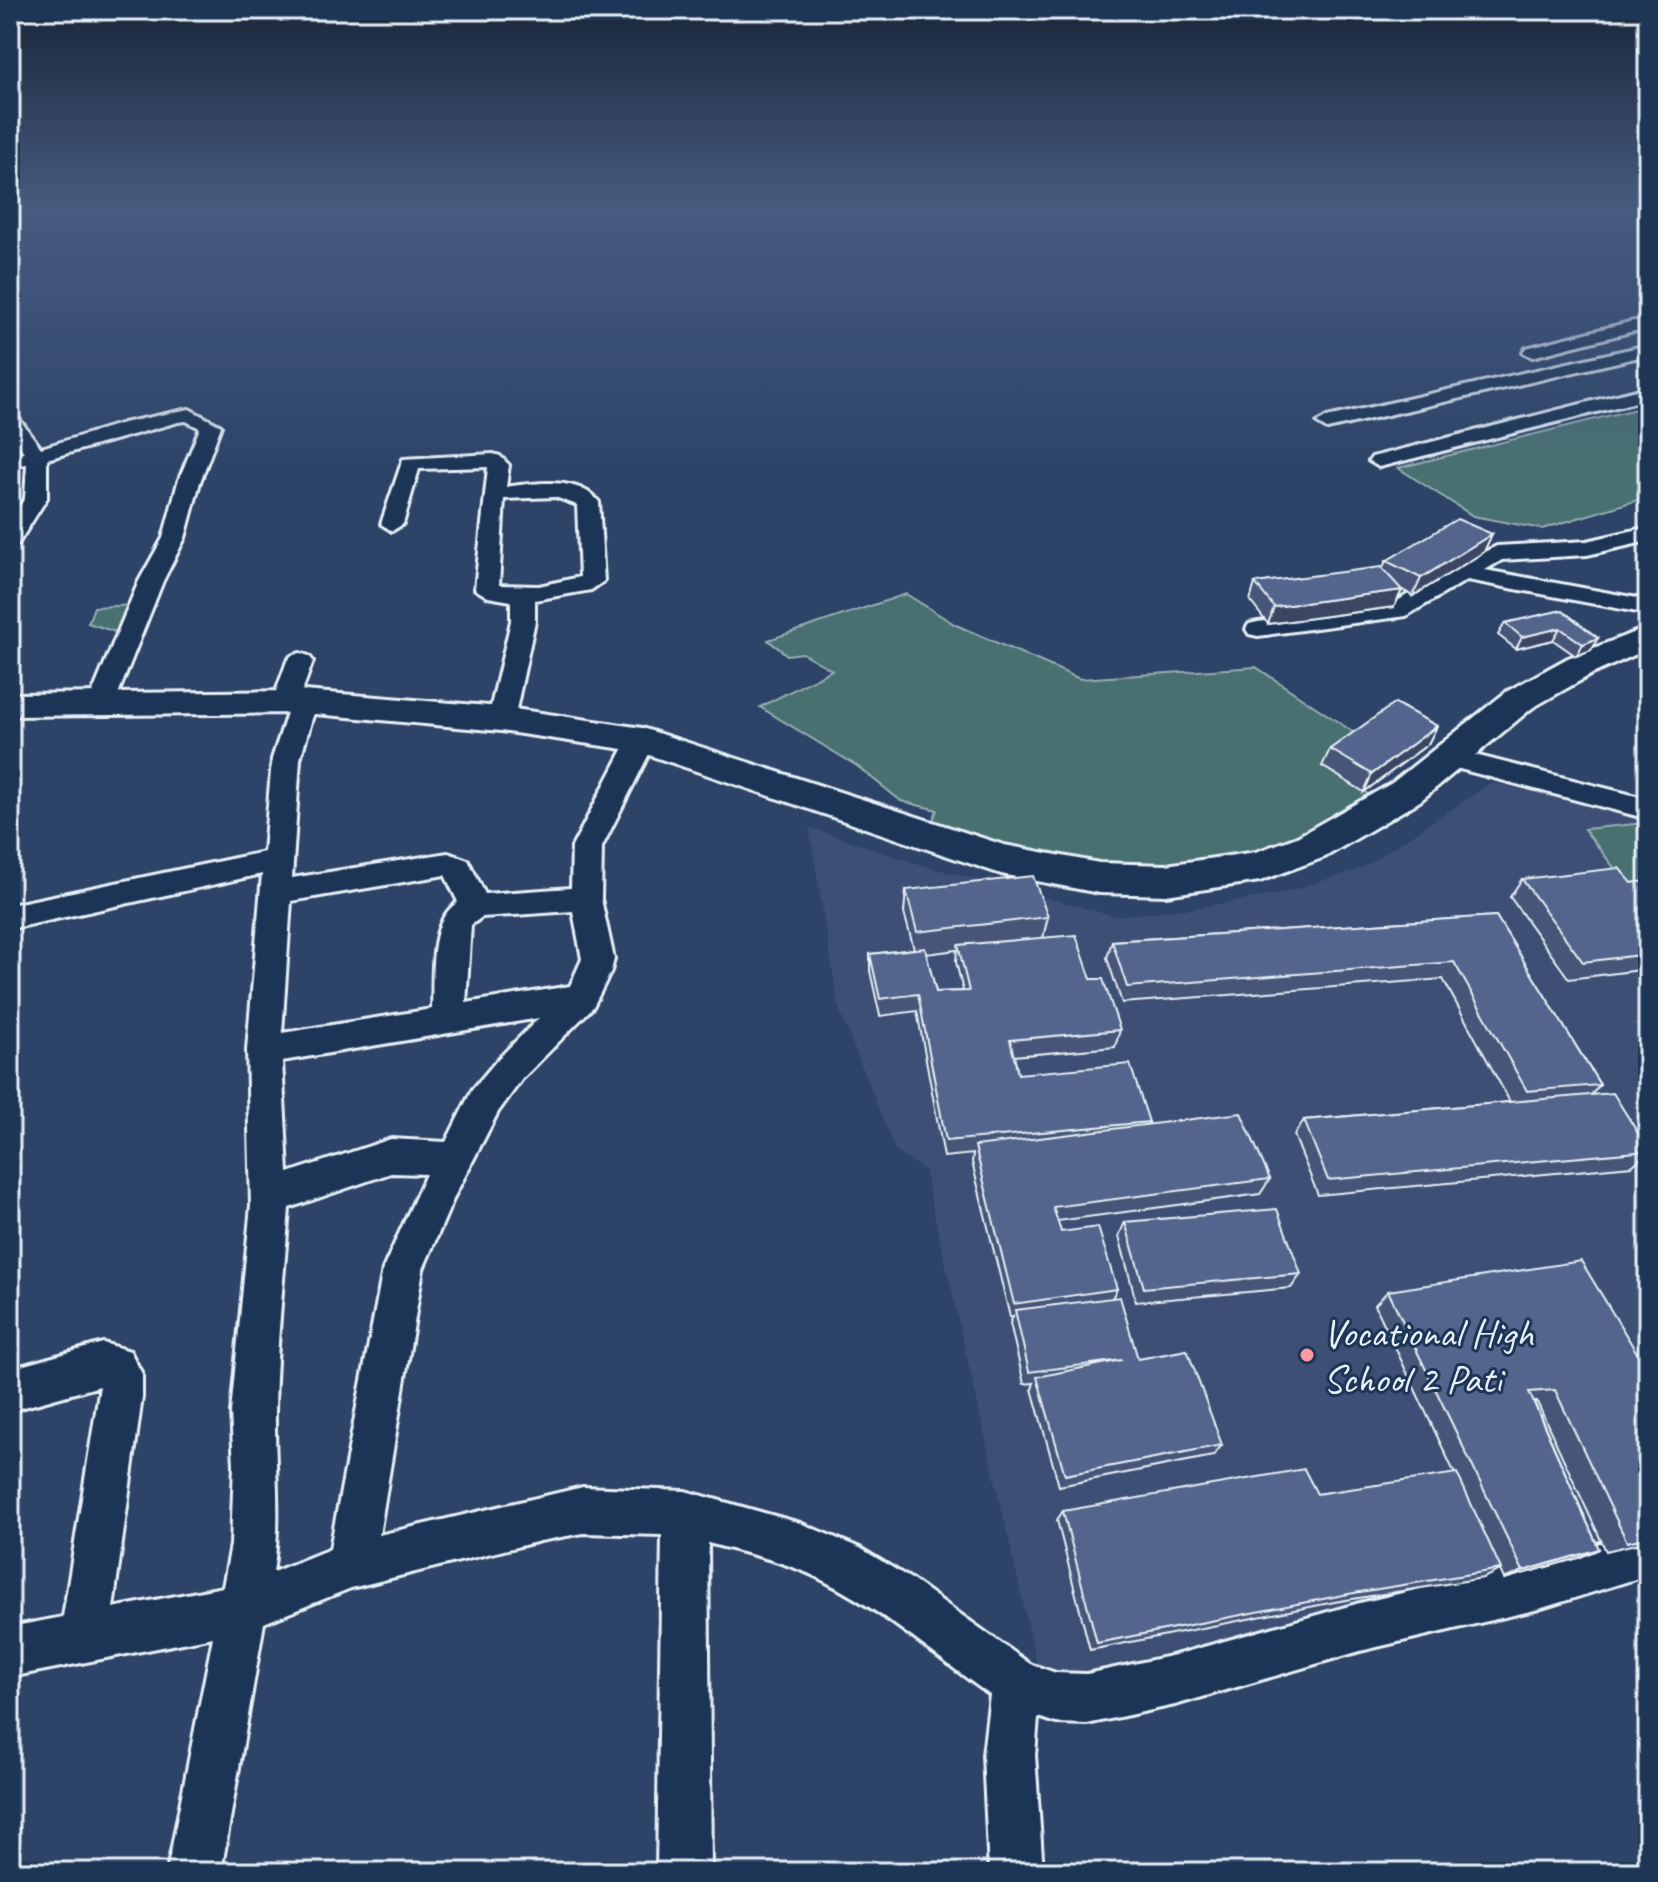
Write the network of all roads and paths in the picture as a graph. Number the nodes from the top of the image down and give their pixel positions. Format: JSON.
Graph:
{"nodes":[{"id":1,"x":1648,"y":328,"type":"edge"},
{"id":2,"x":1648,"y":350,"type":"edge"},
{"id":3,"x":1532,"y":352,"type":"dead end"},
{"id":4,"x":1580,"y":367,"type":"junction"},
{"id":5,"x":1643,"y":397,"type":"edge"},
{"id":6,"x":10,"y":420,"type":"edge"},
{"id":7,"x":1327,"y":423,"type":"dead end"},
{"id":8,"x":37,"y":456,"type":"junction"},
{"id":9,"x":10,"y":460,"type":"edge"},
{"id":10,"x":1379,"y":461,"type":"dead end"},
{"id":11,"x":494,"y":494,"type":"junction"},
{"id":12,"x":392,"y":524,"type":"dead end"},
{"id":13,"x":1648,"y":534,"type":"edge"},
{"id":14,"x":10,"y":539,"type":"edge"},
{"id":15,"x":1460,"y":572,"type":"junction"},
{"id":16,"x":523,"y":594,"type":"junction"},
{"id":17,"x":1648,"y":607,"type":"edge"},
{"id":18,"x":1258,"y":629,"type":"dead end"},
{"id":19,"x":1648,"y":637,"type":"edge"},
{"id":20,"x":300,"y":661,"type":"dead end"},
{"id":21,"x":294,"y":703,"type":"junction"},
{"id":22,"x":101,"y":704,"type":"junction"},
{"id":23,"x":10,"y":705,"type":"edge"},
{"id":24,"x":501,"y":719,"type":"junction"},
{"id":25,"x":642,"y":740,"type":"junction"},
{"id":26,"x":1447,"y":757,"type":"junction"},
{"id":27,"x":1648,"y":809,"type":"edge"},
{"id":28,"x":276,"y":876,"type":"junction"},
{"id":29,"x":586,"y":899,"type":"junction"},
{"id":30,"x":476,"y":906,"type":"junction"},
{"id":31,"x":10,"y":917,"type":"edge"},
{"id":32,"x":581,"y":998,"type":"junction"},
{"id":33,"x":448,"y":1018,"type":"junction"},
{"id":34,"x":264,"y":1050,"type":"junction"},
{"id":35,"x":456,"y":1159,"type":"junction"},
{"id":36,"x":269,"y":1197,"type":"junction"},
{"id":37,"x":10,"y":1390,"type":"edge"},
{"id":38,"x":685,"y":1514,"type":"junction"},
{"id":39,"x":1648,"y":1552,"type":"edge"},
{"id":40,"x":351,"y":1565,"type":"junction"},
{"id":41,"x":243,"y":1607,"type":"junction"},
{"id":42,"x":84,"y":1638,"type":"junction"},
{"id":43,"x":10,"y":1652,"type":"edge"},
{"id":44,"x":1016,"y":1684,"type":"junction"},
{"id":45,"x":194,"y":1872,"type":"edge"},
{"id":46,"x":684,"y":1872,"type":"edge"},
{"id":47,"x":1016,"y":1872,"type":"edge"}],
"edges":[{"from":1,"to":3,"type":"street"},
{"from":2,"to":4,"type":"street"},
{"from":4,"to":5,"type":"street"},
{"from":4,"to":7,"type":"street"},
{"from":5,"to":10,"type":"street"},
{"from":6,"to":8,"type":"street"},
{"from":8,"to":9,"type":"street"},
{"from":8,"to":14,"type":"street"},
{"from":8,"to":22,"type":"street"},
{"from":11,"to":12,"type":"street"},
{"from":11,"to":16,"type":"street"},
{"from":11,"to":16,"type":"street"},
{"from":13,"to":15,"type":"street"},
{"from":15,"to":17,"type":"street"},
{"from":15,"to":18,"type":"street"},
{"from":16,"to":24,"type":"street"},
{"from":19,"to":26,"type":"main road"},
{"from":20,"to":21,"type":"street"},
{"from":21,"to":22,"type":"main road"},
{"from":21,"to":24,"type":"main road"},
{"from":21,"to":28,"type":"street"},
{"from":22,"to":23,"type":"main road"},
{"from":24,"to":25,"type":"main road"},
{"from":25,"to":26,"type":"main road"},
{"from":25,"to":29,"type":"street"},
{"from":26,"to":27,"type":"street"},
{"from":28,"to":30,"type":"street"},
{"from":28,"to":31,"type":"street"},
{"from":28,"to":34,"type":"street"},
{"from":29,"to":30,"type":"street"},
{"from":29,"to":32,"type":"street"},
{"from":30,"to":33,"type":"street"},
{"from":32,"to":33,"type":"street"},
{"from":32,"to":35,"type":"street"},
{"from":33,"to":34,"type":"street"},
{"from":34,"to":36,"type":"street"},
{"from":35,"to":36,"type":"street"},
{"from":35,"to":40,"type":"street"},
{"from":36,"to":41,"type":"street"},
{"from":37,"to":42,"type":"street"},
{"from":38,"to":40,"type":"street"},
{"from":38,"to":44,"type":"street"},
{"from":38,"to":46,"type":"street"},
{"from":39,"to":44,"type":"street"},
{"from":40,"to":41,"type":"street"},
{"from":41,"to":42,"type":"street"},
{"from":41,"to":45,"type":"street"},
{"from":42,"to":43,"type":"street"},
{"from":44,"to":47,"type":"street"}]}
